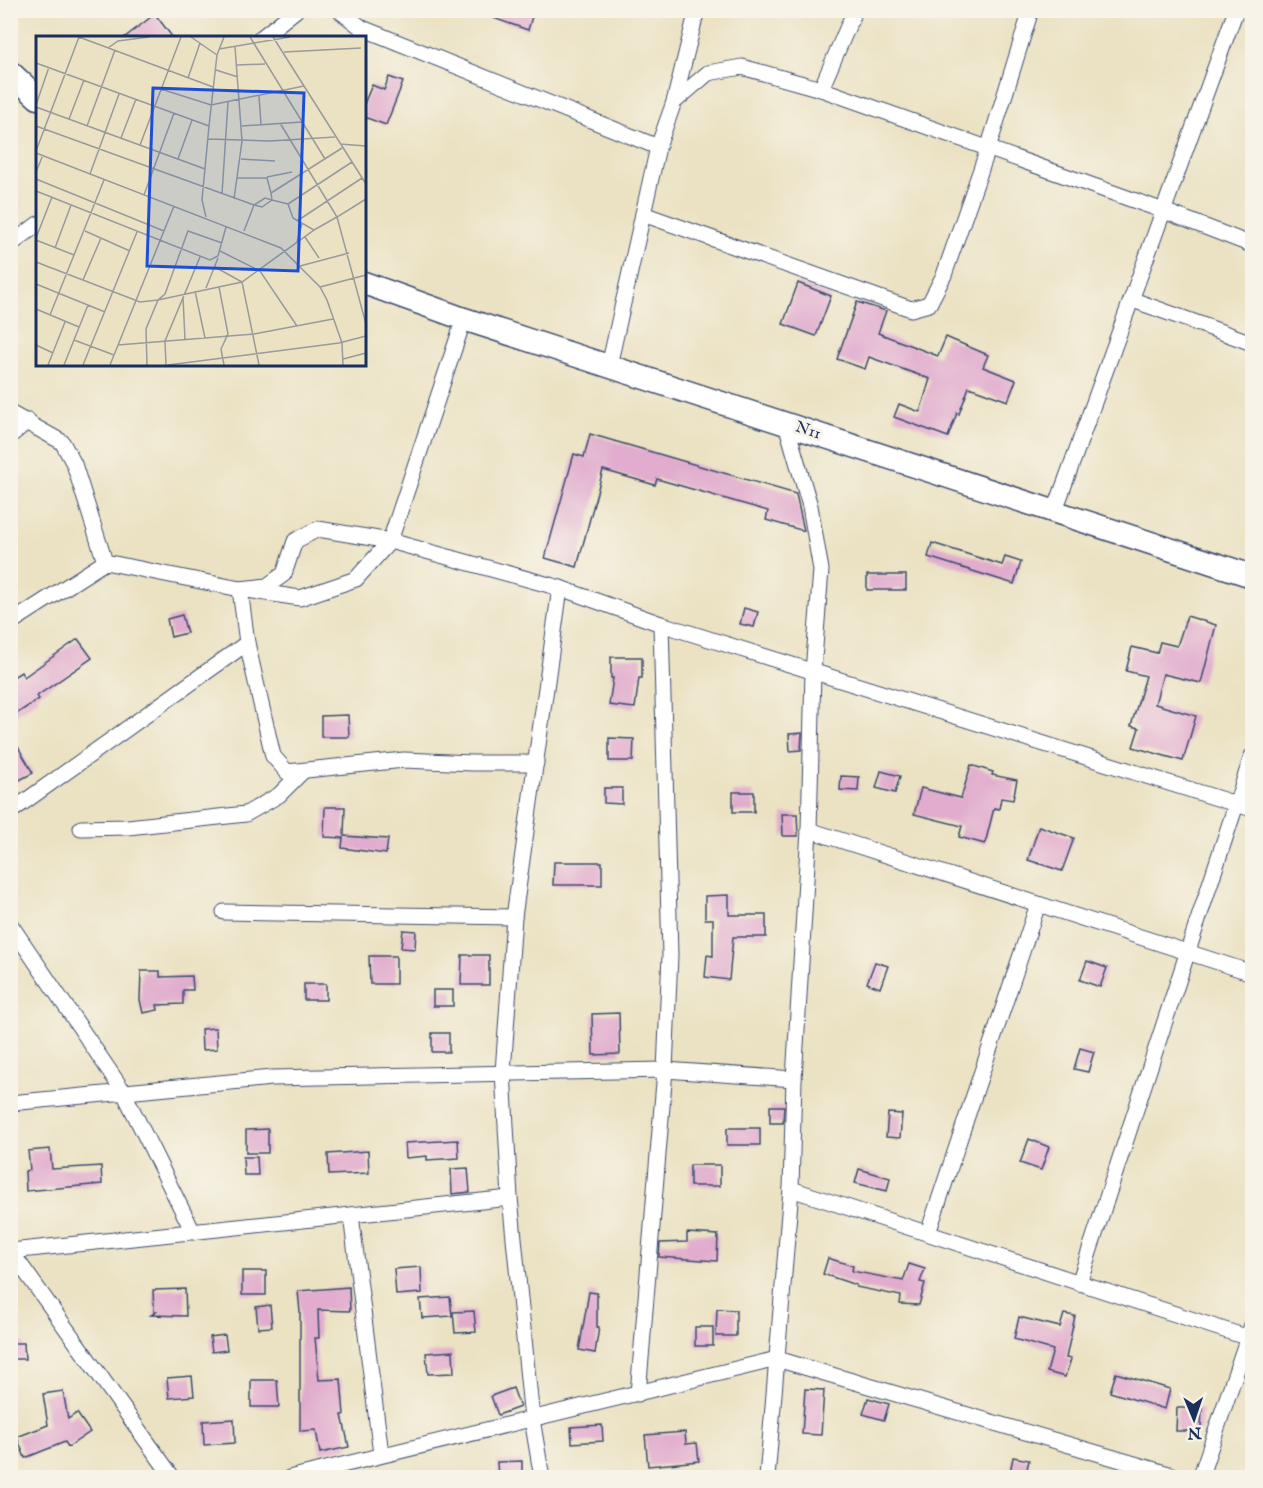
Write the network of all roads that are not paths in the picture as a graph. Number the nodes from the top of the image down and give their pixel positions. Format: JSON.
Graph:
{"nodes":[{"id":1,"x":296,"y":10,"type":"edge"},
{"id":2,"x":339,"y":10,"type":"edge"},
{"id":3,"x":697,"y":10,"type":"edge"},
{"id":4,"x":855,"y":10,"type":"edge"},
{"id":5,"x":1031,"y":10,"type":"edge"},
{"id":6,"x":1236,"y":10,"type":"edge"},
{"id":7,"x":264,"y":36,"type":"edge"},
{"id":8,"x":10,"y":72,"type":"edge"},
{"id":9,"x":821,"y":89,"type":"junction"},
{"id":10,"x":36,"y":96,"type":"edge"},
{"id":11,"x":674,"y":102,"type":"junction"},
{"id":12,"x":658,"y":147,"type":"junction"},
{"id":13,"x":988,"y":149,"type":"junction"},
{"id":14,"x":1164,"y":211,"type":"junction"},
{"id":15,"x":643,"y":214,"type":"junction"},
{"id":16,"x":36,"y":226,"type":"edge"},
{"id":17,"x":13,"y":243,"type":"edge"},
{"id":18,"x":1252,"y":244,"type":"edge"},
{"id":19,"x":10,"y":257,"type":"edge"},
{"id":20,"x":366,"y":284,"type":"edge"},
{"id":21,"x":1132,"y":300,"type":"junction"},
{"id":22,"x":464,"y":319,"type":"junction"},
{"id":23,"x":1252,"y":343,"type":"edge"},
{"id":24,"x":609,"y":366,"type":"junction"},
{"id":25,"x":10,"y":413,"type":"edge"},
{"id":26,"x":28,"y":421,"type":"junction"},
{"id":27,"x":786,"y":424,"type":"junction"},
{"id":28,"x":10,"y":436,"type":"edge"},
{"id":29,"x":1054,"y":513,"type":"junction"},
{"id":30,"x":390,"y":541,"type":"junction"},
{"id":31,"x":105,"y":562,"type":"junction"},
{"id":32,"x":1252,"y":576,"type":"edge"},
{"id":33,"x":560,"y":588,"type":"junction"},
{"id":34,"x":240,"y":589,"type":"junction"},
{"id":35,"x":10,"y":623,"type":"edge"},
{"id":36,"x":661,"y":624,"type":"junction"},
{"id":37,"x":247,"y":643,"type":"junction"},
{"id":38,"x":813,"y":672,"type":"junction"},
{"id":39,"x":1252,"y":756,"type":"edge"},
{"id":40,"x":536,"y":763,"type":"junction"},
{"id":41,"x":303,"y":772,"type":"junction"},
{"id":42,"x":1237,"y":804,"type":"junction"},
{"id":43,"x":1252,"y":809,"type":"edge"},
{"id":44,"x":10,"y":812,"type":"edge"},
{"id":45,"x":81,"y":828,"type":"dead end"},
{"id":46,"x":809,"y":830,"type":"junction"},
{"id":47,"x":1038,"y":904,"type":"junction"},
{"id":48,"x":224,"y":912,"type":"dead end"},
{"id":49,"x":514,"y":917,"type":"junction"},
{"id":50,"x":10,"y":924,"type":"edge"},
{"id":51,"x":1188,"y":952,"type":"junction"},
{"id":52,"x":1252,"y":974,"type":"edge"},
{"id":53,"x":665,"y":1070,"type":"junction"},
{"id":54,"x":503,"y":1072,"type":"junction"},
{"id":55,"x":794,"y":1079,"type":"junction"},
{"id":56,"x":123,"y":1091,"type":"junction"},
{"id":57,"x":10,"y":1103,"type":"edge"},
{"id":58,"x":791,"y":1189,"type":"junction"},
{"id":59,"x":510,"y":1198,"type":"junction"},
{"id":60,"x":351,"y":1215,"type":"junction"},
{"id":61,"x":193,"y":1232,"type":"junction"},
{"id":62,"x":928,"y":1233,"type":"junction"},
{"id":63,"x":11,"y":1250,"type":"edge"},
{"id":64,"x":1079,"y":1283,"type":"junction"},
{"id":65,"x":1251,"y":1334,"type":"edge"},
{"id":66,"x":777,"y":1359,"type":"junction"},
{"id":67,"x":639,"y":1394,"type":"junction"},
{"id":68,"x":532,"y":1419,"type":"junction"},
{"id":69,"x":381,"y":1454,"type":"junction"},
{"id":70,"x":173,"y":1478,"type":"edge"},
{"id":71,"x":289,"y":1478,"type":"edge"},
{"id":72,"x":542,"y":1478,"type":"edge"},
{"id":73,"x":768,"y":1478,"type":"edge"},
{"id":74,"x":1182,"y":1478,"type":"edge"},
{"id":75,"x":1200,"y":1478,"type":"edge"}],
"edges":[{"from":1,"to":7,"type":"street"},
{"from":2,"to":12,"type":"street"},
{"from":3,"to":11,"type":"street"},
{"from":4,"to":9,"type":"street"},
{"from":5,"to":13,"type":"street"},
{"from":6,"to":14,"type":"street"},
{"from":8,"to":10,"type":"main road"},
{"from":9,"to":11,"type":"street"},
{"from":9,"to":13,"type":"street"},
{"from":11,"to":12,"type":"street"},
{"from":12,"to":15,"type":"street"},
{"from":13,"to":14,"type":"street"},
{"from":13,"to":15,"type":"street"},
{"from":14,"to":18,"type":"street"},
{"from":14,"to":21,"type":"street"},
{"from":15,"to":24,"type":"street"},
{"from":16,"to":17,"type":"street"},
{"from":17,"to":19,"type":"street"},
{"from":20,"to":22,"type":"main road","name":"N11"},
{"from":21,"to":23,"type":"street"},
{"from":21,"to":29,"type":"street"},
{"from":22,"to":24,"type":"main road","name":"N11"},
{"from":22,"to":30,"type":"street"},
{"from":24,"to":27,"type":"main road","name":"N11"},
{"from":25,"to":26,"type":"street"},
{"from":26,"to":28,"type":"street"},
{"from":26,"to":31,"type":"street"},
{"from":27,"to":29,"type":"main road","name":"N11"},
{"from":27,"to":38,"type":"street"},
{"from":29,"to":32,"type":"main road","name":"N11"},
{"from":30,"to":33,"type":"street"},
{"from":30,"to":34,"type":"street"},
{"from":30,"to":34,"type":"street"},
{"from":31,"to":34,"type":"street"},
{"from":31,"to":35,"type":"street"},
{"from":33,"to":36,"type":"street"},
{"from":33,"to":40,"type":"street"},
{"from":34,"to":37,"type":"street"},
{"from":36,"to":38,"type":"street"},
{"from":36,"to":53,"type":"street"},
{"from":37,"to":41,"type":"street"},
{"from":37,"to":44,"type":"street"},
{"from":38,"to":42,"type":"street"},
{"from":38,"to":46,"type":"street"},
{"from":39,"to":42,"type":"street"},
{"from":40,"to":41,"type":"street"},
{"from":40,"to":49,"type":"street"},
{"from":41,"to":45,"type":"street"},
{"from":42,"to":43,"type":"street"},
{"from":42,"to":51,"type":"street"},
{"from":46,"to":47,"type":"street"},
{"from":46,"to":55,"type":"street"},
{"from":47,"to":51,"type":"street"},
{"from":47,"to":62,"type":"street"},
{"from":48,"to":49,"type":"street"},
{"from":49,"to":54,"type":"street"},
{"from":50,"to":56,"type":"street"},
{"from":51,"to":52,"type":"street"},
{"from":51,"to":64,"type":"street"},
{"from":53,"to":54,"type":"street"},
{"from":53,"to":55,"type":"street"},
{"from":53,"to":67,"type":"street"},
{"from":54,"to":56,"type":"street"},
{"from":54,"to":59,"type":"street"},
{"from":55,"to":58,"type":"street"},
{"from":56,"to":57,"type":"street"},
{"from":56,"to":61,"type":"street"},
{"from":58,"to":62,"type":"street"},
{"from":58,"to":66,"type":"street"},
{"from":59,"to":60,"type":"street"},
{"from":59,"to":68,"type":"street"},
{"from":60,"to":61,"type":"street"},
{"from":60,"to":69,"type":"street"},
{"from":61,"to":63,"type":"street"},
{"from":62,"to":64,"type":"street"},
{"from":63,"to":70,"type":"street"},
{"from":64,"to":65,"type":"street"},
{"from":65,"to":75,"type":"street"},
{"from":66,"to":67,"type":"street"},
{"from":66,"to":73,"type":"street"},
{"from":66,"to":74,"type":"street"},
{"from":67,"to":68,"type":"street"},
{"from":68,"to":69,"type":"street"},
{"from":68,"to":72,"type":"street"},
{"from":69,"to":71,"type":"street"}]}
